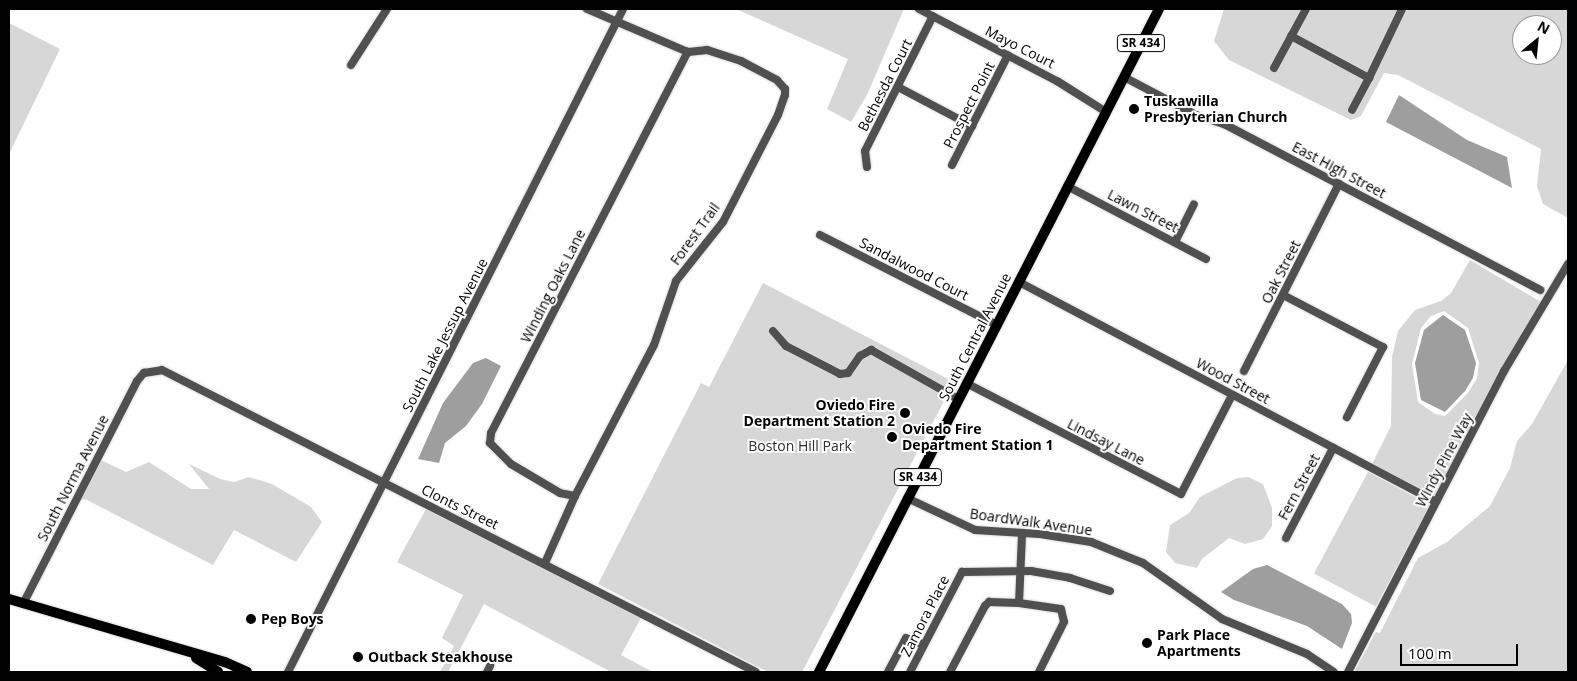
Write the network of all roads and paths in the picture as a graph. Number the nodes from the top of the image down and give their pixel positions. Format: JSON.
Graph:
{"nodes":[{"id":1,"x":387,"y":9,"type":"edge"},
{"id":2,"x":587,"y":9,"type":"edge"},
{"id":3,"x":623,"y":9,"type":"edge"},
{"id":4,"x":919,"y":9,"type":"edge"},
{"id":5,"x":1159,"y":9,"type":"edge"},
{"id":6,"x":1306,"y":9,"type":"edge"},
{"id":7,"x":1402,"y":9,"type":"edge"},
{"id":8,"x":934,"y":16,"type":"junction"},
{"id":9,"x":616,"y":21,"type":"junction"},
{"id":10,"x":1291,"y":36,"type":"junction"},
{"id":11,"x":688,"y":52,"type":"junction"},
{"id":12,"x":1008,"y":56,"type":"junction"},
{"id":13,"x":351,"y":66,"type":"dead end"},
{"id":14,"x":1274,"y":68,"type":"dead end"},
{"id":15,"x":1124,"y":77,"type":"junction"},
{"id":16,"x":1369,"y":78,"type":"junction"},
{"id":17,"x":898,"y":87,"type":"junction"},
{"id":18,"x":1352,"y":110,"type":"dead end"},
{"id":19,"x":1103,"y":117,"type":"junction"},
{"id":20,"x":972,"y":126,"type":"junction"},
{"id":21,"x":952,"y":165,"type":"dead end"},
{"id":22,"x":867,"y":167,"type":"dead end"},
{"id":23,"x":1340,"y":184,"type":"junction"},
{"id":24,"x":1067,"y":186,"type":"junction"},
{"id":25,"x":1194,"y":204,"type":"dead end"},
{"id":26,"x":820,"y":235,"type":"dead end"},
{"id":27,"x":1175,"y":242,"type":"junction"},
{"id":28,"x":1206,"y":259,"type":"dead end"},
{"id":29,"x":1568,"y":264,"type":"edge"},
{"id":30,"x":1019,"y":282,"type":"junction"},
{"id":31,"x":1540,"y":290,"type":"dead end"},
{"id":32,"x":1283,"y":295,"type":"junction"},
{"id":33,"x":997,"y":325,"type":"junction"},
{"id":34,"x":773,"y":331,"type":"dead end"},
{"id":35,"x":152,"y":369,"type":"joint"},
{"id":36,"x":1244,"y":371,"type":"dead end"},
{"id":37,"x":966,"y":383,"type":"junction"},
{"id":38,"x":1232,"y":395,"type":"junction"},
{"id":39,"x":958,"y":399,"type":"junction"},
{"id":40,"x":1347,"y":417,"type":"dead end"},
{"id":41,"x":1333,"y":448,"type":"junction"},
{"id":42,"x":385,"y":484,"type":"junction"},
{"id":43,"x":575,"y":496,"type":"junction"},
{"id":44,"x":907,"y":498,"type":"junction"},
{"id":45,"x":1436,"y":502,"type":"junction"},
{"id":46,"x":1022,"y":533,"type":"junction"},
{"id":47,"x":1286,"y":538,"type":"dead end"},
{"id":48,"x":545,"y":563,"type":"junction"},
{"id":49,"x":1021,"y":571,"type":"junction"},
{"id":50,"x":1110,"y":591,"type":"dead end"},
{"id":51,"x":9,"y":599,"type":"edge"},
{"id":52,"x":1019,"y":603,"type":"junction"},
{"id":53,"x":23,"y":604,"type":"junction"},
{"id":54,"x":924,"y":645,"type":"junction"},
{"id":55,"x":188,"y":654,"type":"junction"},
{"id":56,"x":218,"y":672,"type":"edge"},
{"id":57,"x":247,"y":672,"type":"edge"},
{"id":58,"x":288,"y":672,"type":"edge"},
{"id":59,"x":756,"y":672,"type":"edge"},
{"id":60,"x":819,"y":672,"type":"edge"},
{"id":61,"x":888,"y":672,"type":"edge"},
{"id":62,"x":910,"y":672,"type":"edge"},
{"id":63,"x":950,"y":672,"type":"edge"},
{"id":64,"x":1039,"y":672,"type":"edge"},
{"id":65,"x":1334,"y":672,"type":"edge"},
{"id":66,"x":1348,"y":672,"type":"edge"}],
"edges":[{"from":1,"to":13,"type":"street"},
{"from":2,"to":9,"type":"street","name":"Forest Trail"},
{"from":3,"to":9,"type":"street","name":"South Lake Jessup Avenue"},
{"from":4,"to":8,"type":"street","name":"Mayo Court"},
{"from":5,"to":15,"type":"main road","number":"SR 434"},
{"from":6,"to":10,"type":"street"},
{"from":7,"to":16,"type":"street"},
{"from":8,"to":12,"type":"street","name":"Mayo Court"},
{"from":8,"to":17,"type":"street","name":"Bethesda Court"},
{"from":9,"to":11,"type":"street","name":"Forest Trail"},
{"from":9,"to":42,"type":"street","name":"South Lake Jessup Avenue"},
{"from":10,"to":14,"type":"street"},
{"from":10,"to":16,"type":"street"},
{"from":11,"to":43,"type":"street","name":"Winding Oaks Lane"},
{"from":11,"to":43,"type":"street","name":"Forest Trail"},
{"from":12,"to":19,"type":"street","name":"Mayo Court"},
{"from":12,"to":20,"type":"street","name":"Prospect Point"},
{"from":15,"to":19,"type":"main road","number":"SR 434"},
{"from":15,"to":23,"type":"street","name":"East High Street"},
{"from":16,"to":18,"type":"street"},
{"from":17,"to":20,"type":"street"},
{"from":17,"to":22,"type":"street","name":"Bethesda Court"},
{"from":19,"to":24,"type":"main road","name":"South Central Avenue","number":"SR 434"},
{"from":20,"to":21,"type":"street","name":"Prospect Point"},
{"from":23,"to":31,"type":"street","name":"East High Street"},
{"from":23,"to":32,"type":"street","name":"Oak Street"},
{"from":24,"to":27,"type":"street","name":"Lawn Street"},
{"from":24,"to":30,"type":"main road","name":"South Central Avenue","number":"SR 434"},
{"from":25,"to":27,"type":"street"},
{"from":26,"to":33,"type":"street","name":"Sandalwood Court"},
{"from":27,"to":28,"type":"street","name":"Lawn Street"},
{"from":29,"to":45,"type":"street","name":"Windy Pine Way"},
{"from":30,"to":33,"type":"main road","name":"South Central Avenue","number":"SR 434"},
{"from":30,"to":38,"type":"street","name":"Wood Street"},
{"from":32,"to":36,"type":"street","name":"Oak Street"},
{"from":32,"to":40,"type":"street"},
{"from":33,"to":37,"type":"main road","name":"South Central Avenue","number":"SR 434"},
{"from":34,"to":39,"type":"street"},
{"from":35,"to":42,"type":"street","name":"Clonts Street"},
{"from":35,"to":53,"type":"street","name":"South Norma Avenue"},
{"from":37,"to":38,"type":"street","name":"Lindsay Lane"},
{"from":37,"to":39,"type":"main road","name":"South Central Avenue","number":"SR 434"},
{"from":38,"to":41,"type":"street","name":"Wood Street"},
{"from":39,"to":44,"type":"main road","name":"South Central Avenue","number":"SR 434"},
{"from":41,"to":45,"type":"street","name":"Wood Street"},
{"from":41,"to":47,"type":"street","name":"Fern Street"},
{"from":42,"to":48,"type":"street","name":"Clonts Street"},
{"from":42,"to":58,"type":"street","name":"South Lake Jessup Avenue"},
{"from":43,"to":48,"type":"street","name":"Forest Trail"},
{"from":44,"to":46,"type":"street","name":"BoardWalk Avenue"},
{"from":44,"to":60,"type":"main road","name":"South Central Avenue","number":"SR 434"},
{"from":45,"to":66,"type":"street","name":"Windy Pine Way"},
{"from":46,"to":49,"type":"street"},
{"from":46,"to":65,"type":"street","name":"BoardWalk Avenue"},
{"from":48,"to":59,"type":"street","name":"Clonts Street"},
{"from":49,"to":50,"type":"street","name":"Zamora Place"},
{"from":49,"to":52,"type":"street"},
{"from":49,"to":54,"type":"street","name":"Zamora Place"},
{"from":51,"to":53,"type":"main road"},
{"from":52,"to":63,"type":"street"},
{"from":52,"to":64,"type":"street"},
{"from":53,"to":55,"type":"main road"},
{"from":54,"to":61,"type":"street"},
{"from":54,"to":62,"type":"street","name":"Zamora Place"},
{"from":55,"to":56,"type":"main road"},
{"from":55,"to":57,"type":"main road"}]}
